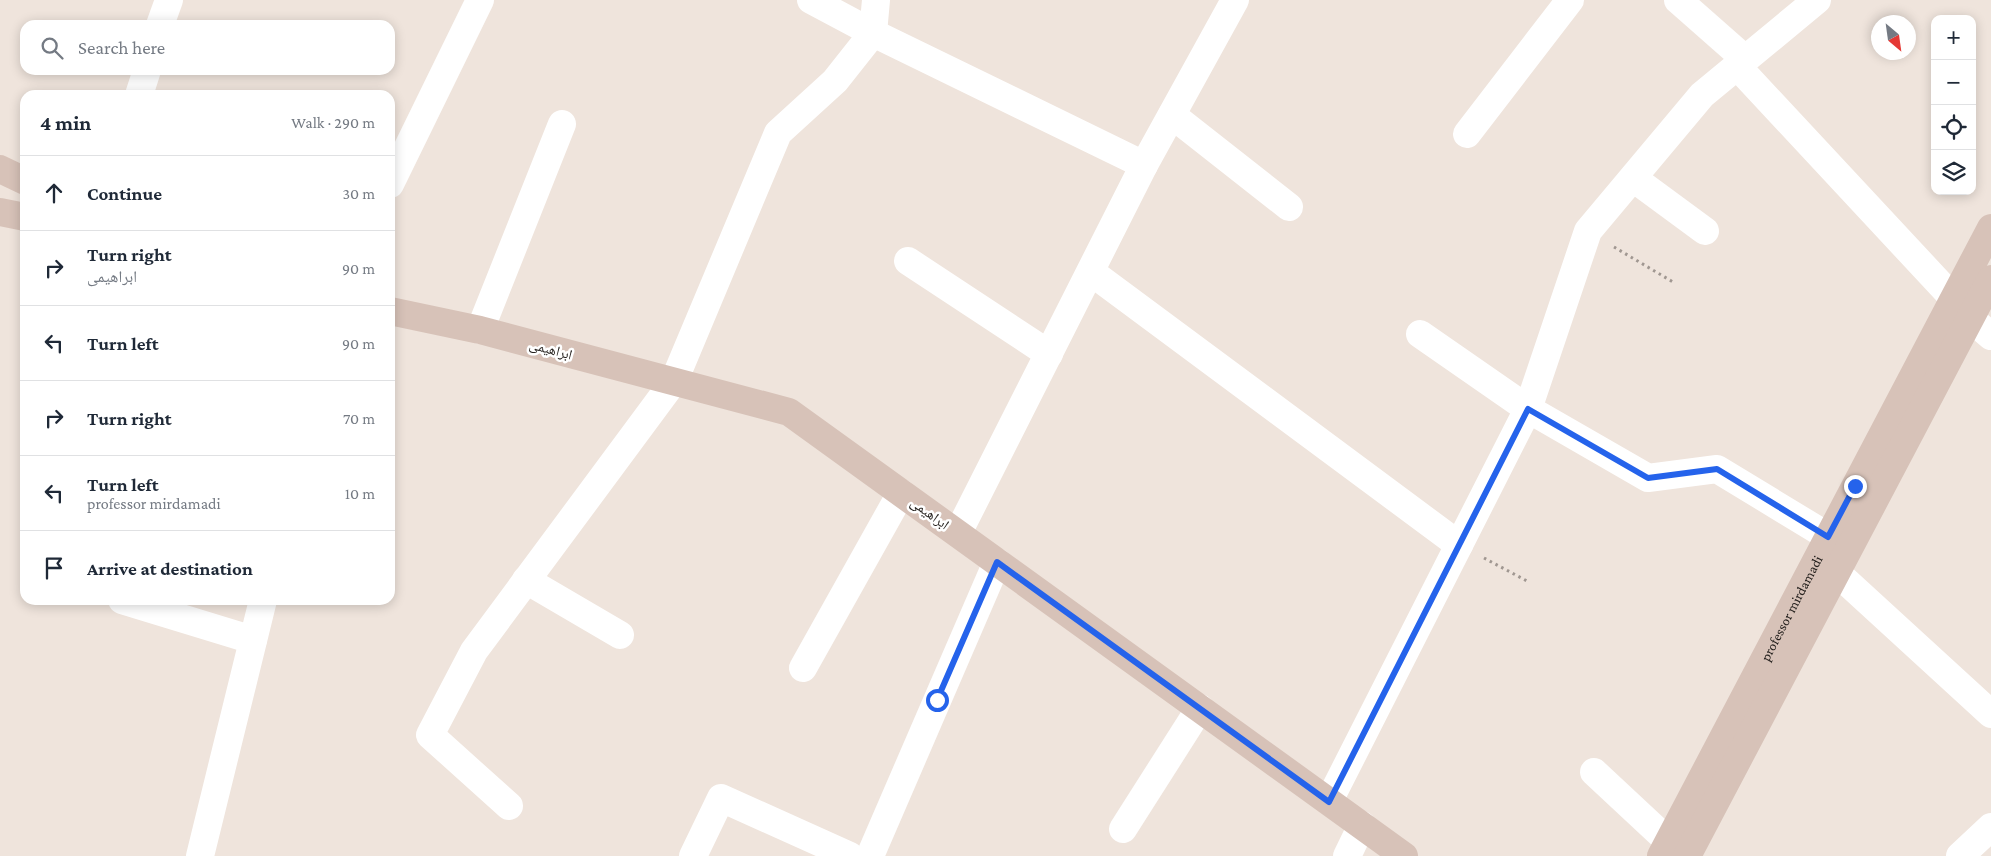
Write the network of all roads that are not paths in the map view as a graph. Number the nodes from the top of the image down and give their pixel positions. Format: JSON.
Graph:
{"nodes":[{"id":1,"x":169,"y":0,"type":"edge"},
{"id":2,"x":480,"y":0,"type":"edge"},
{"id":3,"x":811,"y":0,"type":"edge"},
{"id":4,"x":876,"y":0,"type":"edge"},
{"id":5,"x":1235,"y":0,"type":"edge"},
{"id":6,"x":1570,"y":0,"type":"edge"},
{"id":7,"x":1678,"y":0,"type":"edge"},
{"id":8,"x":1817,"y":0,"type":"edge"},
{"id":9,"x":162,"y":20,"type":"edge"},
{"id":10,"x":873,"y":33,"type":"junction"},
{"id":11,"x":1741,"y":62,"type":"junction"},
{"id":12,"x":145,"y":75,"type":"edge"},
{"id":13,"x":141,"y":90,"type":"edge"},
{"id":14,"x":1172,"y":116,"type":"junction"},
{"id":15,"x":562,"y":124,"type":"dead end"},
{"id":16,"x":1467,"y":134,"type":"dead end"},
{"id":17,"x":1144,"y":166,"type":"junction"},
{"id":18,"x":0,"y":169,"type":"edge"},
{"id":19,"x":395,"y":174,"type":"edge"},
{"id":20,"x":1633,"y":178,"type":"junction"},
{"id":21,"x":20,"y":179,"type":"edge"},
{"id":22,"x":1288,"y":206,"type":"dead end"},
{"id":23,"x":0,"y":212,"type":"edge"},
{"id":24,"x":20,"y":215,"type":"edge"},
{"id":25,"x":1991,"y":228,"type":"edge"},
{"id":26,"x":1704,"y":231,"type":"dead end"},
{"id":27,"x":908,"y":261,"type":"dead end"},
{"id":28,"x":1090,"y":272,"type":"junction"},
{"id":29,"x":1991,"y":279,"type":"edge"},
{"id":30,"x":1962,"y":308,"type":"junction"},
{"id":31,"x":395,"y":312,"type":"edge"},
{"id":32,"x":480,"y":330,"type":"junction"},
{"id":33,"x":1420,"y":334,"type":"dead end"},
{"id":34,"x":1991,"y":336,"type":"edge"},
{"id":35,"x":1049,"y":354,"type":"junction"},
{"id":36,"x":674,"y":381,"type":"junction"},
{"id":37,"x":1528,"y":409,"type":"junction"},
{"id":38,"x":901,"y":493,"type":"junction"},
{"id":39,"x":958,"y":533,"type":"junction"},
{"id":40,"x":1828,"y":537,"type":"junction"},
{"id":41,"x":1459,"y":545,"type":"junction"},
{"id":42,"x":997,"y":562,"type":"junction"},
{"id":43,"x":1836,"y":572,"type":"junction"},
{"id":44,"x":526,"y":580,"type":"junction"},
{"id":45,"x":138,"y":605,"type":"edge"},
{"id":46,"x":262,"y":605,"type":"edge"},
{"id":47,"x":620,"y":635,"type":"dead end"},
{"id":48,"x":253,"y":640,"type":"junction"},
{"id":49,"x":804,"y":668,"type":"dead end"},
{"id":50,"x":1200,"y":708,"type":"junction"},
{"id":51,"x":1991,"y":714,"type":"edge"},
{"id":52,"x":1594,"y":772,"type":"dead end"},
{"id":53,"x":1329,"y":802,"type":"junction"},
{"id":54,"x":509,"y":806,"type":"dead end"},
{"id":55,"x":1362,"y":825,"type":"junction"},
{"id":56,"x":1991,"y":827,"type":"edge"},
{"id":57,"x":1123,"y":829,"type":"dead end"},
{"id":58,"x":1672,"y":851,"type":"edge"},
{"id":59,"x":200,"y":856,"type":"edge"},
{"id":60,"x":693,"y":856,"type":"edge"},
{"id":61,"x":850,"y":856,"type":"edge"},
{"id":62,"x":870,"y":856,"type":"edge"},
{"id":63,"x":1347,"y":856,"type":"edge"},
{"id":64,"x":1404,"y":856,"type":"edge"},
{"id":65,"x":1960,"y":856,"type":"edge"}],
"edges":[{"from":1,"to":9,"type":"street"},
{"from":2,"to":19,"type":"street"},
{"from":3,"to":10,"type":"street"},
{"from":4,"to":10,"type":"street"},
{"from":5,"to":14,"type":"street"},
{"from":6,"to":16,"type":"street"},
{"from":7,"to":11,"type":"street"},
{"from":8,"to":11,"type":"street"},
{"from":10,"to":17,"type":"street"},
{"from":10,"to":36,"type":"street"},
{"from":11,"to":20,"type":"street"},
{"from":11,"to":30,"type":"street"},
{"from":12,"to":13,"type":"street"},
{"from":14,"to":17,"type":"street"},
{"from":14,"to":22,"type":"street"},
{"from":15,"to":32,"type":"street"},
{"from":17,"to":28,"type":"street"},
{"from":18,"to":21,"type":"main road"},
{"from":20,"to":26,"type":"street"},
{"from":20,"to":37,"type":"street"},
{"from":23,"to":24,"type":"main road"},
{"from":25,"to":30,"type":"main road","name":"professor mirdamadi"},
{"from":27,"to":35,"type":"street"},
{"from":28,"to":35,"type":"street"},
{"from":28,"to":41,"type":"street"},
{"from":29,"to":30,"type":"main road","name":"professor mirdamadi"},
{"from":30,"to":34,"type":"street"},
{"from":30,"to":40,"type":"main road","name":"professor mirdamadi"},
{"from":30,"to":43,"type":"main road","name":"professor mirdamadi"},
{"from":31,"to":32,"type":"main road","name":"ابراهیمی"},
{"from":32,"to":36,"type":"main road","name":"ابراهیمی"},
{"from":33,"to":37,"type":"street"},
{"from":35,"to":39,"type":"street"},
{"from":36,"to":38,"type":"main road","name":"ابراهیمی"},
{"from":36,"to":44,"type":"street"},
{"from":37,"to":40,"type":"street"},
{"from":37,"to":41,"type":"street"},
{"from":38,"to":39,"type":"main road","name":"ابراهیمی"},
{"from":38,"to":49,"type":"street"},
{"from":39,"to":42,"type":"main road","name":"ابراهیمی"},
{"from":40,"to":58,"type":"main road","name":"professor mirdamadi"},
{"from":41,"to":53,"type":"street"},
{"from":42,"to":50,"type":"main road","name":"ابراهیمی"},
{"from":42,"to":62,"type":"street"},
{"from":43,"to":51,"type":"street"},
{"from":43,"to":58,"type":"main road","name":"professor mirdamadi"},
{"from":44,"to":47,"type":"street"},
{"from":44,"to":54,"type":"street"},
{"from":45,"to":48,"type":"street"},
{"from":46,"to":48,"type":"street"},
{"from":48,"to":59,"type":"street"},
{"from":50,"to":53,"type":"main road","name":"ابراهیمی"},
{"from":50,"to":57,"type":"street"},
{"from":52,"to":58,"type":"street"},
{"from":53,"to":55,"type":"main road","name":"ابراهیمی"},
{"from":55,"to":63,"type":"street"},
{"from":55,"to":64,"type":"main road","name":"ابراهیمی"},
{"from":56,"to":65,"type":"street"},
{"from":60,"to":61,"type":"street"}]}
